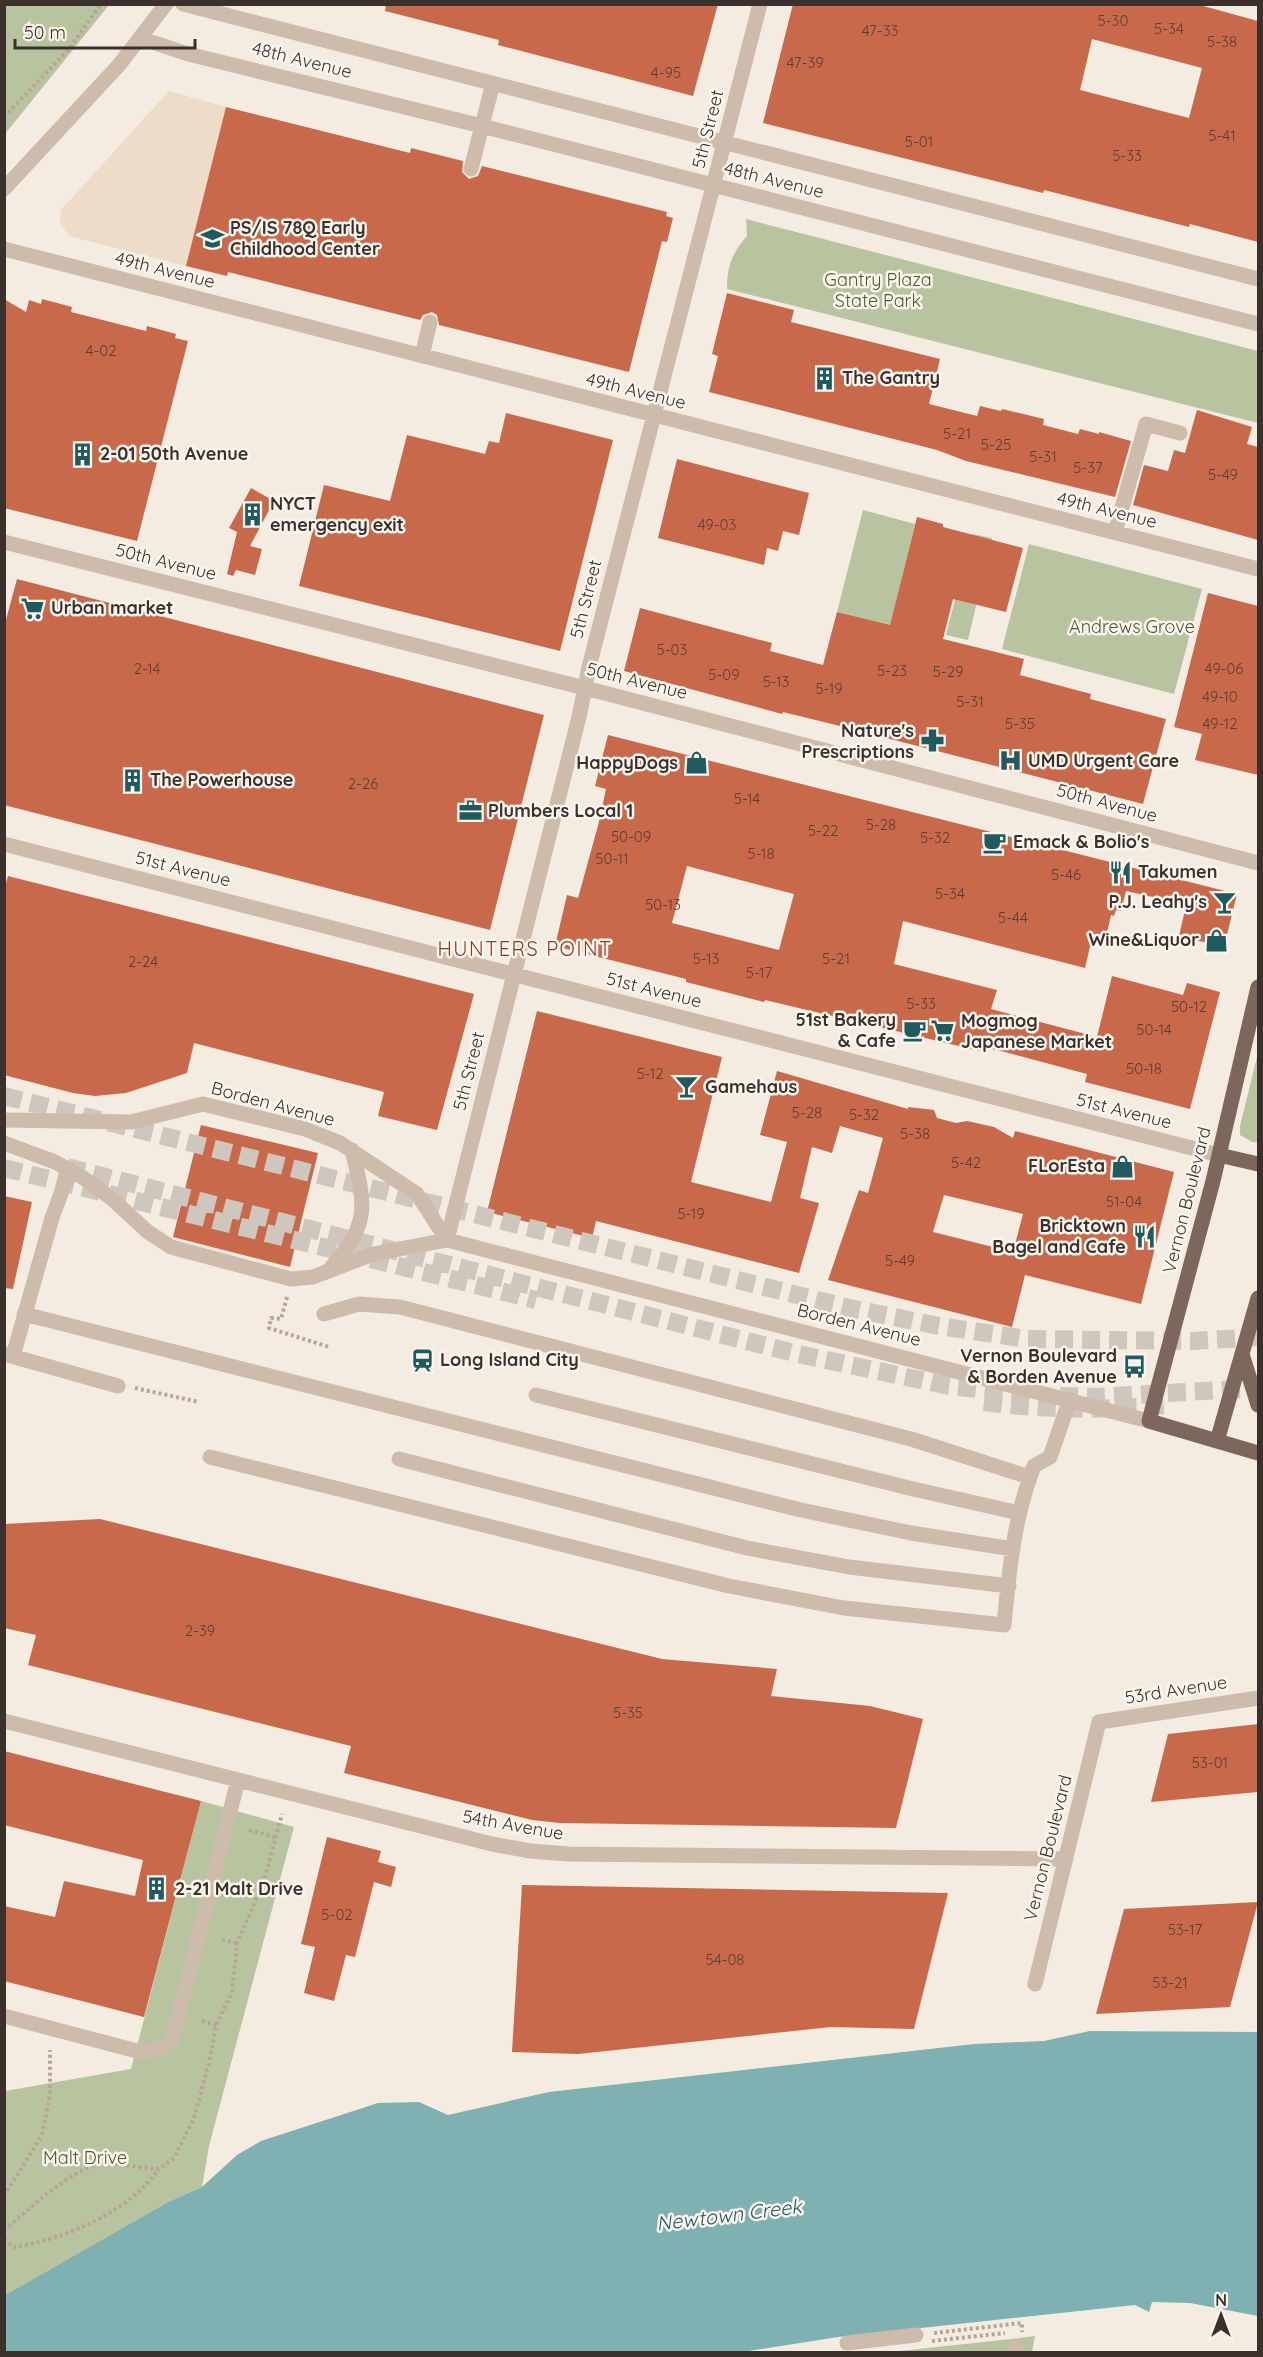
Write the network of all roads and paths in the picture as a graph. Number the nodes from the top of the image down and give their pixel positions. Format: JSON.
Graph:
{"nodes":[{"id":1,"x":101,"y":4,"type":"edge"},
{"id":2,"x":166,"y":4,"type":"edge"},
{"id":3,"x":183,"y":4,"type":"edge"},
{"id":4,"x":760,"y":4,"type":"edge"},
{"id":5,"x":140,"y":38,"type":"junction"},
{"id":6,"x":493,"y":83,"type":"junction"},
{"id":7,"x":4,"y":117,"type":"edge"},
{"id":8,"x":482,"y":126,"type":"junction"},
{"id":9,"x":724,"y":142,"type":"junction"},
{"id":10,"x":471,"y":169,"type":"dead end"},
{"id":11,"x":714,"y":184,"type":"junction"},
{"id":12,"x":4,"y":189,"type":"edge"},
{"id":13,"x":4,"y":249,"type":"edge"},
{"id":14,"x":1258,"y":279,"type":"edge"},
{"id":15,"x":430,"y":322,"type":"dead end"},
{"id":16,"x":1258,"y":324,"type":"edge"},
{"id":17,"x":422,"y":356,"type":"junction"},
{"id":18,"x":654,"y":416,"type":"junction"},
{"id":19,"x":1180,"y":433,"type":"dead end"},
{"id":20,"x":1115,"y":532,"type":"junction"},
{"id":21,"x":4,"y":542,"type":"edge"},
{"id":22,"x":1258,"y":569,"type":"edge"},
{"id":23,"x":585,"y":688,"type":"junction"},
{"id":24,"x":4,"y":844,"type":"edge"},
{"id":25,"x":1258,"y":863,"type":"edge"},
{"id":26,"x":514,"y":974,"type":"junction"},
{"id":27,"x":1258,"y":987,"type":"edge"},
{"id":28,"x":4,"y":1120,"type":"edge"},
{"id":29,"x":4,"y":1143,"type":"edge"},
{"id":30,"x":352,"y":1150,"type":"junction"},
{"id":31,"x":1219,"y":1155,"type":"junction"},
{"id":32,"x":1258,"y":1164,"type":"edge"},
{"id":33,"x":70,"y":1169,"type":"junction"},
{"id":34,"x":447,"y":1240,"type":"junction"},
{"id":35,"x":328,"y":1272,"type":"junction"},
{"id":36,"x":291,"y":1279,"type":"junction"},
{"id":37,"x":1258,"y":1299,"type":"edge"},
{"id":38,"x":24,"y":1314,"type":"junction"},
{"id":39,"x":324,"y":1314,"type":"dead end"},
{"id":40,"x":329,"y":1347,"type":"dead end"},
{"id":41,"x":1242,"y":1354,"type":"junction"},
{"id":42,"x":9,"y":1355,"type":"edge"},
{"id":43,"x":118,"y":1386,"type":"joint"},
{"id":44,"x":536,"y":1395,"type":"dead end"},
{"id":45,"x":1070,"y":1399,"type":"junction"},
{"id":46,"x":199,"y":1402,"type":"dead end"},
{"id":47,"x":1258,"y":1405,"type":"edge"},
{"id":48,"x":1149,"y":1421,"type":"junction"},
{"id":49,"x":1217,"y":1441,"type":"junction"},
{"id":50,"x":1258,"y":1454,"type":"edge"},
{"id":51,"x":210,"y":1457,"type":"dead end"},
{"id":52,"x":399,"y":1459,"type":"dead end"},
{"id":53,"x":1029,"y":1477,"type":"junction"},
{"id":54,"x":1019,"y":1513,"type":"junction"},
{"id":55,"x":1013,"y":1549,"type":"junction"},
{"id":56,"x":1009,"y":1586,"type":"junction"},
{"id":57,"x":1258,"y":1698,"type":"edge"},
{"id":58,"x":4,"y":1721,"type":"edge"},
{"id":59,"x":1099,"y":1722,"type":"joint"},
{"id":60,"x":237,"y":1780,"type":"junction"},
{"id":61,"x":249,"y":1830,"type":"dead end"},
{"id":62,"x":277,"y":1838,"type":"dead end"},
{"id":63,"x":1066,"y":1859,"type":"junction"},
{"id":64,"x":222,"y":1940,"type":"dead end"},
{"id":65,"x":237,"y":1943,"type":"dead end"},
{"id":66,"x":1035,"y":1984,"type":"dead end"},
{"id":67,"x":4,"y":2016,"type":"edge"},
{"id":68,"x":202,"y":2021,"type":"dead end"},
{"id":69,"x":216,"y":2025,"type":"dead end"},
{"id":70,"x":50,"y":2050,"type":"dead end"},
{"id":71,"x":159,"y":2169,"type":"dead end"},
{"id":72,"x":4,"y":2196,"type":"edge"},
{"id":73,"x":4,"y":2239,"type":"edge"},
{"id":74,"x":1022,"y":2331,"type":"junction"},
{"id":75,"x":932,"y":2333,"type":"dead end"},
{"id":76,"x":922,"y":2338,"type":"joint"},
{"id":77,"x":847,"y":2343,"type":"dead end"},
{"id":78,"x":880,"y":2346,"type":"edge"},
{"id":79,"x":1017,"y":2346,"type":"edge"}],
"edges":[{"from":1,"to":7,"type":"path"},
{"from":2,"to":5,"type":"street"},
{"from":3,"to":6,"type":"street","name":"48th Avenue"},
{"from":4,"to":9,"type":"street","name":"5th Street"},
{"from":5,"to":8,"type":"street","name":"48th Avenue"},
{"from":5,"to":12,"type":"street"},
{"from":6,"to":8,"type":"street"},
{"from":6,"to":9,"type":"street","name":"48th Avenue"},
{"from":8,"to":10,"type":"street"},
{"from":8,"to":11,"type":"street","name":"48th Avenue"},
{"from":9,"to":11,"type":"street","name":"5th Street"},
{"from":9,"to":14,"type":"street","name":"48th Avenue"},
{"from":11,"to":16,"type":"street","name":"48th Avenue"},
{"from":11,"to":18,"type":"street","name":"5th Street"},
{"from":13,"to":17,"type":"street","name":"49th Avenue"},
{"from":15,"to":17,"type":"street"},
{"from":17,"to":18,"type":"street","name":"49th Avenue"},
{"from":18,"to":20,"type":"street","name":"49th Avenue"},
{"from":18,"to":23,"type":"street","name":"5th Street"},
{"from":19,"to":20,"type":"street"},
{"from":20,"to":22,"type":"street","name":"49th Avenue"},
{"from":21,"to":23,"type":"street","name":"50th Avenue"},
{"from":23,"to":25,"type":"street","name":"50th Avenue"},
{"from":23,"to":26,"type":"street","name":"5th Street"},
{"from":24,"to":26,"type":"street","name":"51st Avenue"},
{"from":26,"to":31,"type":"street","name":"51st Avenue"},
{"from":26,"to":34,"type":"street","name":"5th Street"},
{"from":27,"to":31,"type":"main road","name":"Vernon Boulevard"},
{"from":28,"to":30,"type":"street","name":"Borden Avenue"},
{"from":29,"to":33,"type":"street","name":"Borden Avenue"},
{"from":30,"to":34,"type":"street","name":"Borden Avenue"},
{"from":30,"to":35,"type":"street"},
{"from":31,"to":32,"type":"main road","name":"51st Avenue"},
{"from":31,"to":48,"type":"main road","name":"Vernon Boulevard"},
{"from":33,"to":36,"type":"street","name":"Borden Avenue"},
{"from":33,"to":38,"type":"street"},
{"from":34,"to":35,"type":"street","name":"Borden Avenue"},
{"from":34,"to":45,"type":"street","name":"Borden Avenue"},
{"from":35,"to":36,"type":"street","name":"Borden Avenue"},
{"from":36,"to":40,"type":"path"},
{"from":37,"to":41,"type":"main road"},
{"from":38,"to":42,"type":"street"},
{"from":38,"to":55,"type":"street"},
{"from":39,"to":53,"type":"street"},
{"from":41,"to":47,"type":"main road"},
{"from":41,"to":49,"type":"main road"},
{"from":42,"to":43,"type":"street"},
{"from":43,"to":46,"type":"path"},
{"from":44,"to":54,"type":"street"},
{"from":45,"to":48,"type":"street","name":"Borden Avenue"},
{"from":45,"to":53,"type":"street"},
{"from":48,"to":49,"type":"main road","name":"Borden Avenue"},
{"from":49,"to":50,"type":"main road","name":"Borden Avenue"},
{"from":51,"to":56,"type":"street"},
{"from":52,"to":56,"type":"street"},
{"from":53,"to":54,"type":"street"},
{"from":54,"to":55,"type":"street"},
{"from":55,"to":56,"type":"street"},
{"from":57,"to":59,"type":"street","name":"53rd Avenue"},
{"from":58,"to":60,"type":"street","name":"54th Avenue"},
{"from":59,"to":63,"type":"street","name":"Vernon Boulevard"},
{"from":60,"to":63,"type":"street","name":"54th Avenue"},
{"from":60,"to":67,"type":"street"},
{"from":61,"to":62,"type":"path"},
{"from":63,"to":66,"type":"street","name":"Vernon Boulevard"},
{"from":64,"to":65,"type":"path"},
{"from":68,"to":69,"type":"path"},
{"from":70,"to":72,"type":"path"},
{"from":71,"to":73,"type":"path"},
{"from":74,"to":75,"type":"path"},
{"from":74,"to":76,"type":"path"},
{"from":74,"to":79,"type":"path"},
{"from":76,"to":78,"type":"street"},
{"from":77,"to":78,"type":"street"}]}
